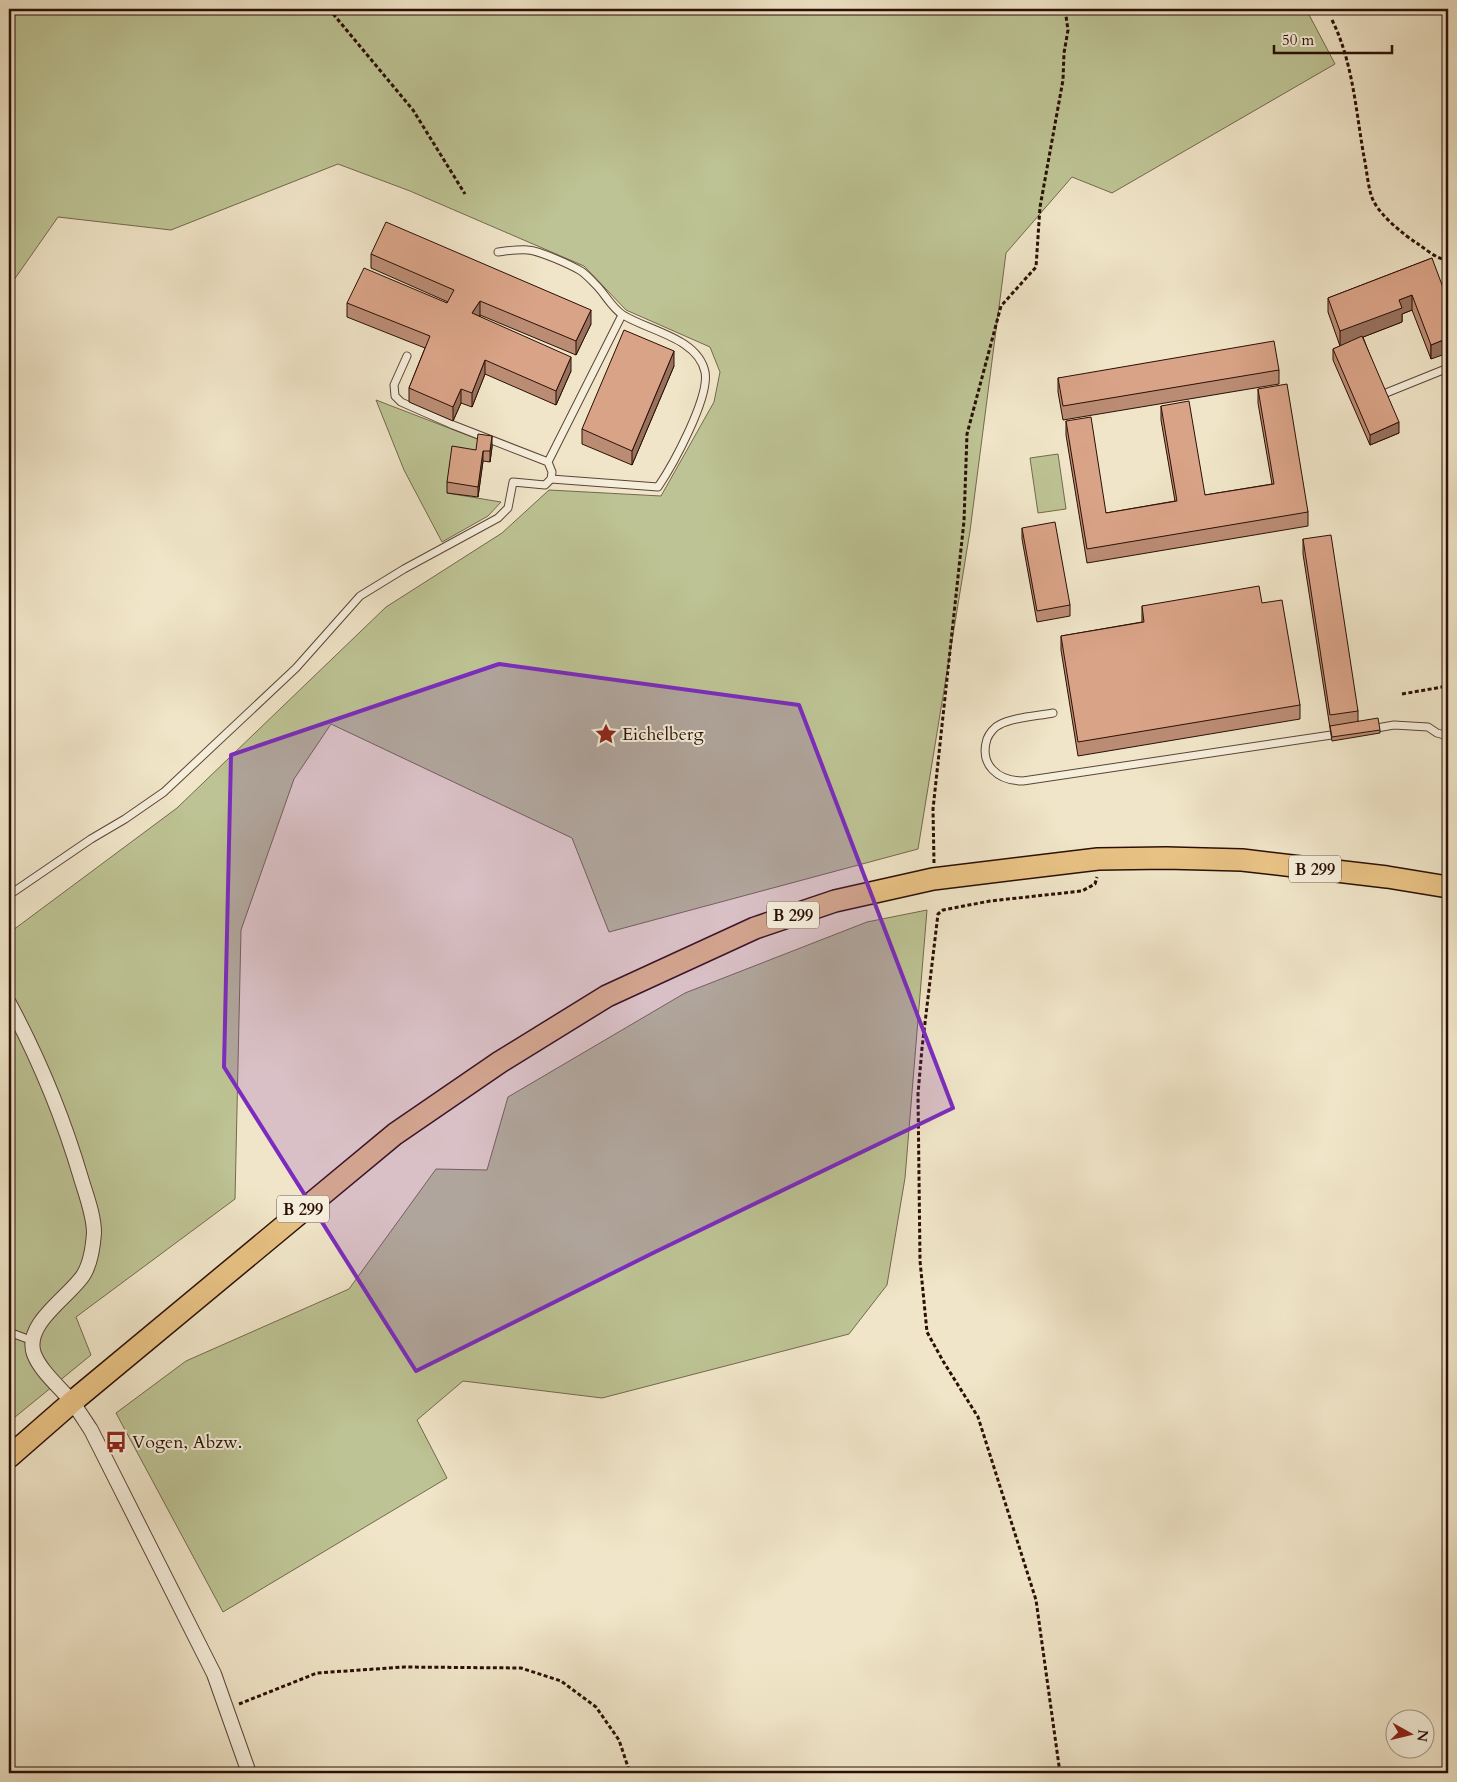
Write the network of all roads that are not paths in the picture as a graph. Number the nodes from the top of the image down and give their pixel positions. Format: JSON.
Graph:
{"nodes":[{"id":1,"x":498,"y":252,"type":"dead end"},
{"id":2,"x":622,"y":314,"type":"junction"},
{"id":3,"x":407,"y":356,"type":"dead end"},
{"id":4,"x":1448,"y":368,"type":"edge"},
{"id":5,"x":1386,"y":393,"type":"edge"},
{"id":6,"x":548,"y":462,"type":"junction"},
{"id":7,"x":551,"y":479,"type":"junction"},
{"id":8,"x":1053,"y":713,"type":"dead end"},
{"id":9,"x":1364,"y":730,"type":"edge"},
{"id":10,"x":1345,"y":733,"type":"edge"},
{"id":11,"x":1448,"y":736,"type":"edge"},
{"id":12,"x":1448,"y":887,"type":"edge"},
{"id":13,"x":9,"y":895,"type":"edge"},
{"id":14,"x":9,"y":1003,"type":"edge"},
{"id":15,"x":9,"y":1332,"type":"edge"},
{"id":16,"x":32,"y":1341,"type":"junction"},
{"id":17,"x":72,"y":1402,"type":"junction"},
{"id":18,"x":9,"y":1458,"type":"edge"},
{"id":19,"x":249,"y":1773,"type":"edge"}],
"edges":[{"from":1,"to":2,"type":"lane"},
{"from":2,"to":6,"type":"lane"},
{"from":2,"to":7,"type":"lane"},
{"from":3,"to":6,"type":"lane"},
{"from":4,"to":5,"type":"lane"},
{"from":6,"to":7,"type":"lane"},
{"from":7,"to":13,"type":"lane"},
{"from":8,"to":10,"type":"lane"},
{"from":9,"to":11,"type":"lane"},
{"from":12,"to":17,"type":"main road","number":"B 299"},
{"from":14,"to":16,"type":"street"},
{"from":15,"to":16,"type":"lane"},
{"from":16,"to":17,"type":"street"},
{"from":17,"to":18,"type":"main road","number":"B 299"},
{"from":17,"to":19,"type":"street"}]}
